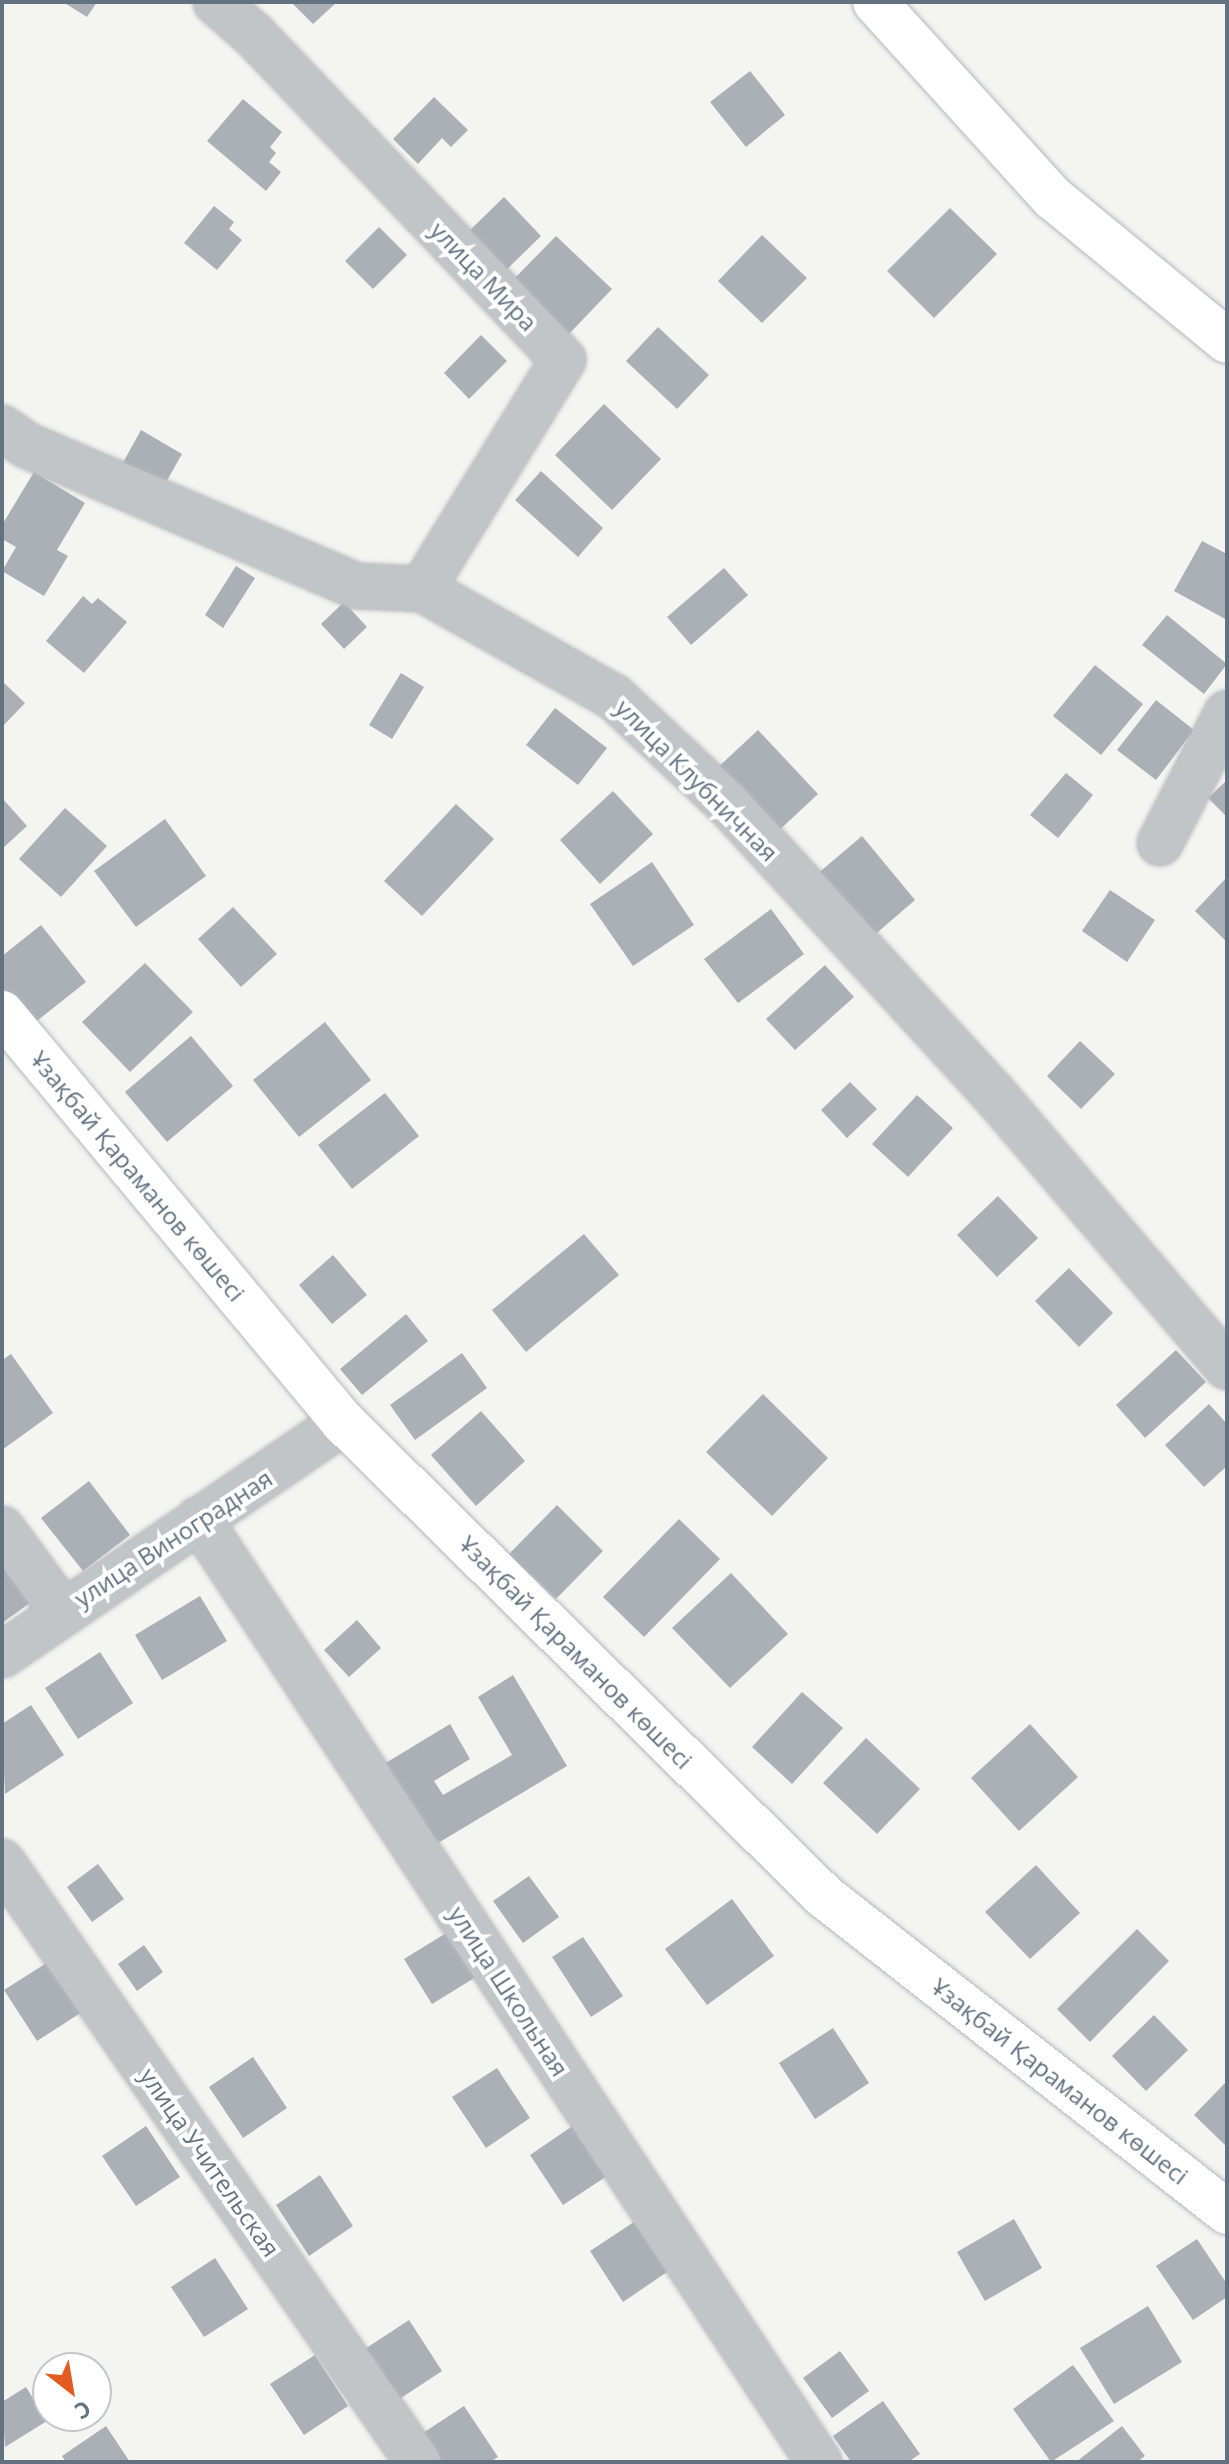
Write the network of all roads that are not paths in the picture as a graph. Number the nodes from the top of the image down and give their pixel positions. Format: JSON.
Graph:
{"nodes":[{"id":1,"x":216,"y":2,"type":"edge"},
{"id":2,"x":875,"y":2,"type":"edge"},
{"id":3,"x":1227,"y":341,"type":"edge"},
{"id":4,"x":2,"y":428,"type":"edge"},
{"id":5,"x":422,"y":589,"type":"junction"},
{"id":6,"x":1227,"y":713,"type":"edge"},
{"id":7,"x":1160,"y":843,"type":"dead end"},
{"id":8,"x":2,"y":1013,"type":"edge"},
{"id":9,"x":1227,"y":1367,"type":"edge"},
{"id":10,"x":343,"y":1422,"type":"junction"},
{"id":11,"x":199,"y":1519,"type":"junction"},
{"id":12,"x":2,"y":1529,"type":"edge"},
{"id":13,"x":62,"y":1611,"type":"junction"},
{"id":14,"x":2,"y":1655,"type":"edge"},
{"id":15,"x":2,"y":1862,"type":"edge"},
{"id":16,"x":1227,"y":2212,"type":"edge"},
{"id":17,"x":418,"y":2462,"type":"edge"},
{"id":18,"x":819,"y":2462,"type":"edge"}],
"edges":[{"from":1,"to":5,"type":"street","name":"улица Мира"},
{"from":2,"to":3,"type":"street"},
{"from":4,"to":5,"type":"street","name":"улица Клубничная"},
{"from":5,"to":9,"type":"street","name":"улица Клубничная"},
{"from":6,"to":7,"type":"street"},
{"from":8,"to":10,"type":"street","name":"Ұзақбай Қараманов көшесі"},
{"from":10,"to":11,"type":"street","name":"улица Виноградная"},
{"from":10,"to":16,"type":"street","name":"Ұзақбай Қараманов көшесі"},
{"from":11,"to":13,"type":"street","name":"улица Виноградная"},
{"from":11,"to":18,"type":"street","name":"улица Школьная"},
{"from":12,"to":13,"type":"street"},
{"from":13,"to":14,"type":"street","name":"улица Виноградная"},
{"from":15,"to":17,"type":"street","name":"улица Учительская"}]}
